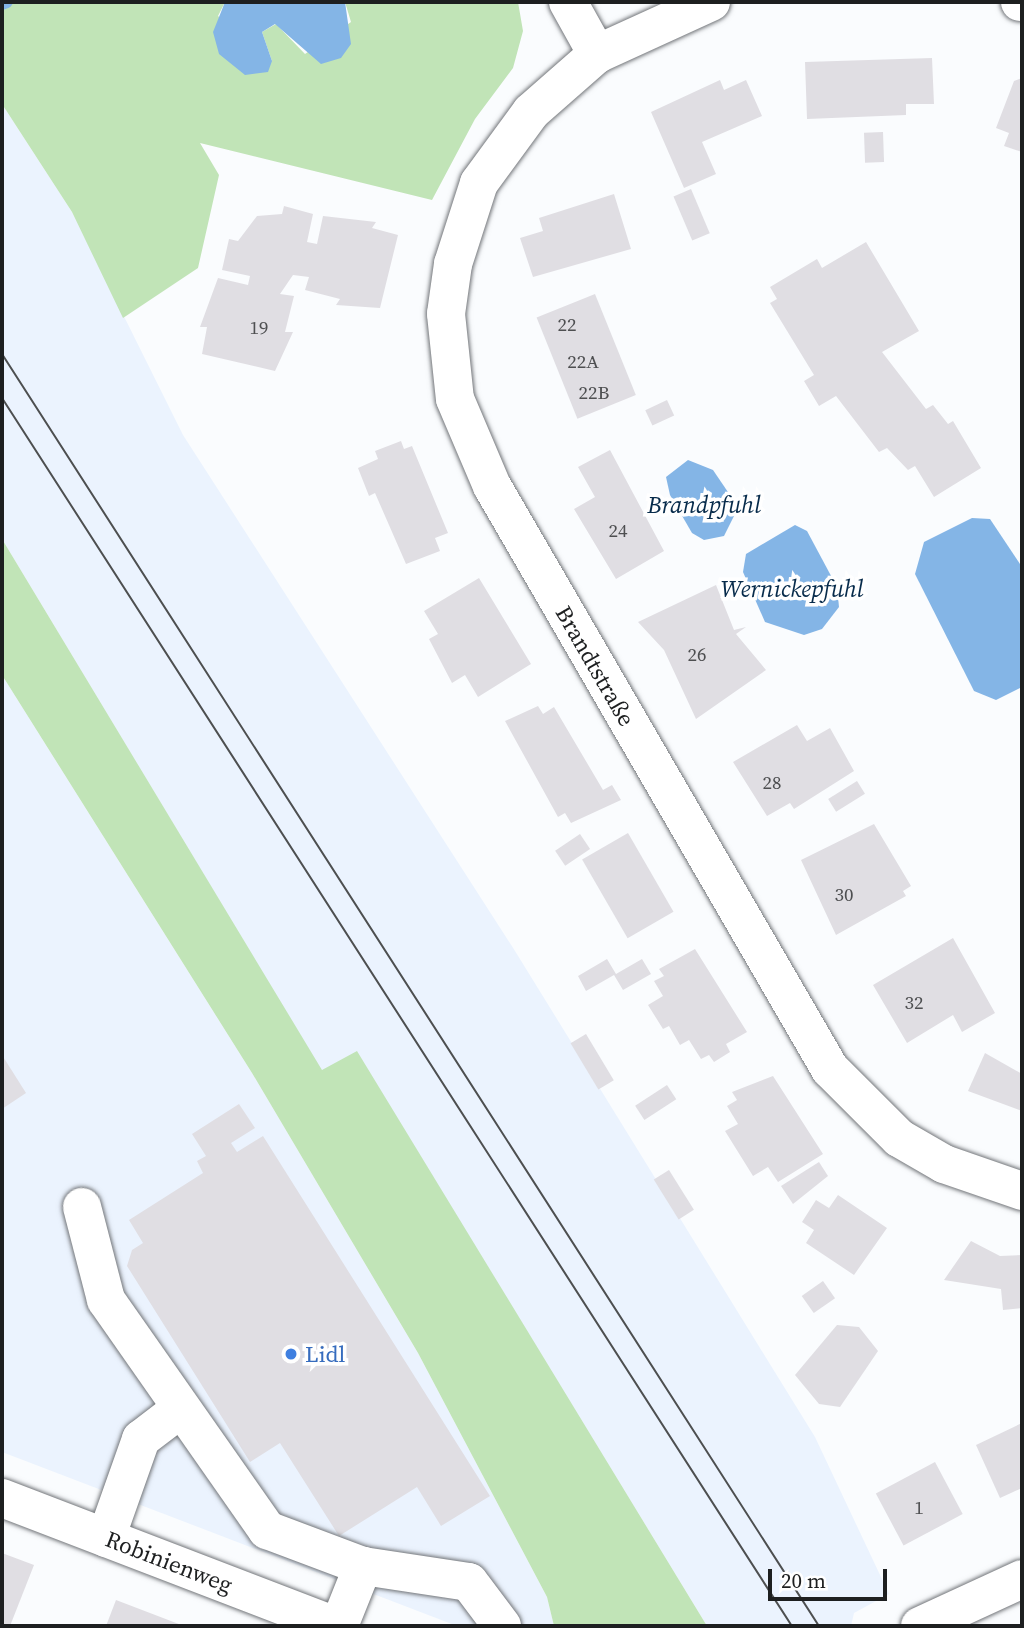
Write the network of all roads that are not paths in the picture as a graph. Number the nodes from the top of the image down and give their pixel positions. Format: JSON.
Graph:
{"nodes":[{"id":1,"x":568,"y":2,"type":"edge"},
{"id":2,"x":712,"y":2,"type":"edge"},
{"id":3,"x":597,"y":54,"type":"junction"},
{"id":4,"x":1022,"y":1191,"type":"edge"},
{"id":5,"x":82,"y":1207,"type":"dead end"},
{"id":6,"x":179,"y":1410,"type":"junction"},
{"id":7,"x":2,"y":1498,"type":"edge"},
{"id":8,"x":106,"y":1538,"type":"junction"},
{"id":9,"x":363,"y":1566,"type":"junction"},
{"id":10,"x":1022,"y":1579,"type":"edge"},
{"id":11,"x":337,"y":1626,"type":"edge"},
{"id":12,"x":502,"y":1626,"type":"edge"},
{"id":13,"x":920,"y":1626,"type":"edge"}],
"edges":[{"from":1,"to":3,"type":"street"},
{"from":2,"to":3,"type":"street","name":"Brandtstraße"},
{"from":3,"to":4,"type":"street","name":"Brandtstraße"},
{"from":5,"to":6,"type":"street"},
{"from":6,"to":8,"type":"street"},
{"from":6,"to":9,"type":"street"},
{"from":7,"to":8,"type":"street","name":"Robinienweg"},
{"from":8,"to":11,"type":"street","name":"Robinienweg"},
{"from":9,"to":11,"type":"street"},
{"from":9,"to":12,"type":"street"},
{"from":10,"to":13,"type":"street"}]}
